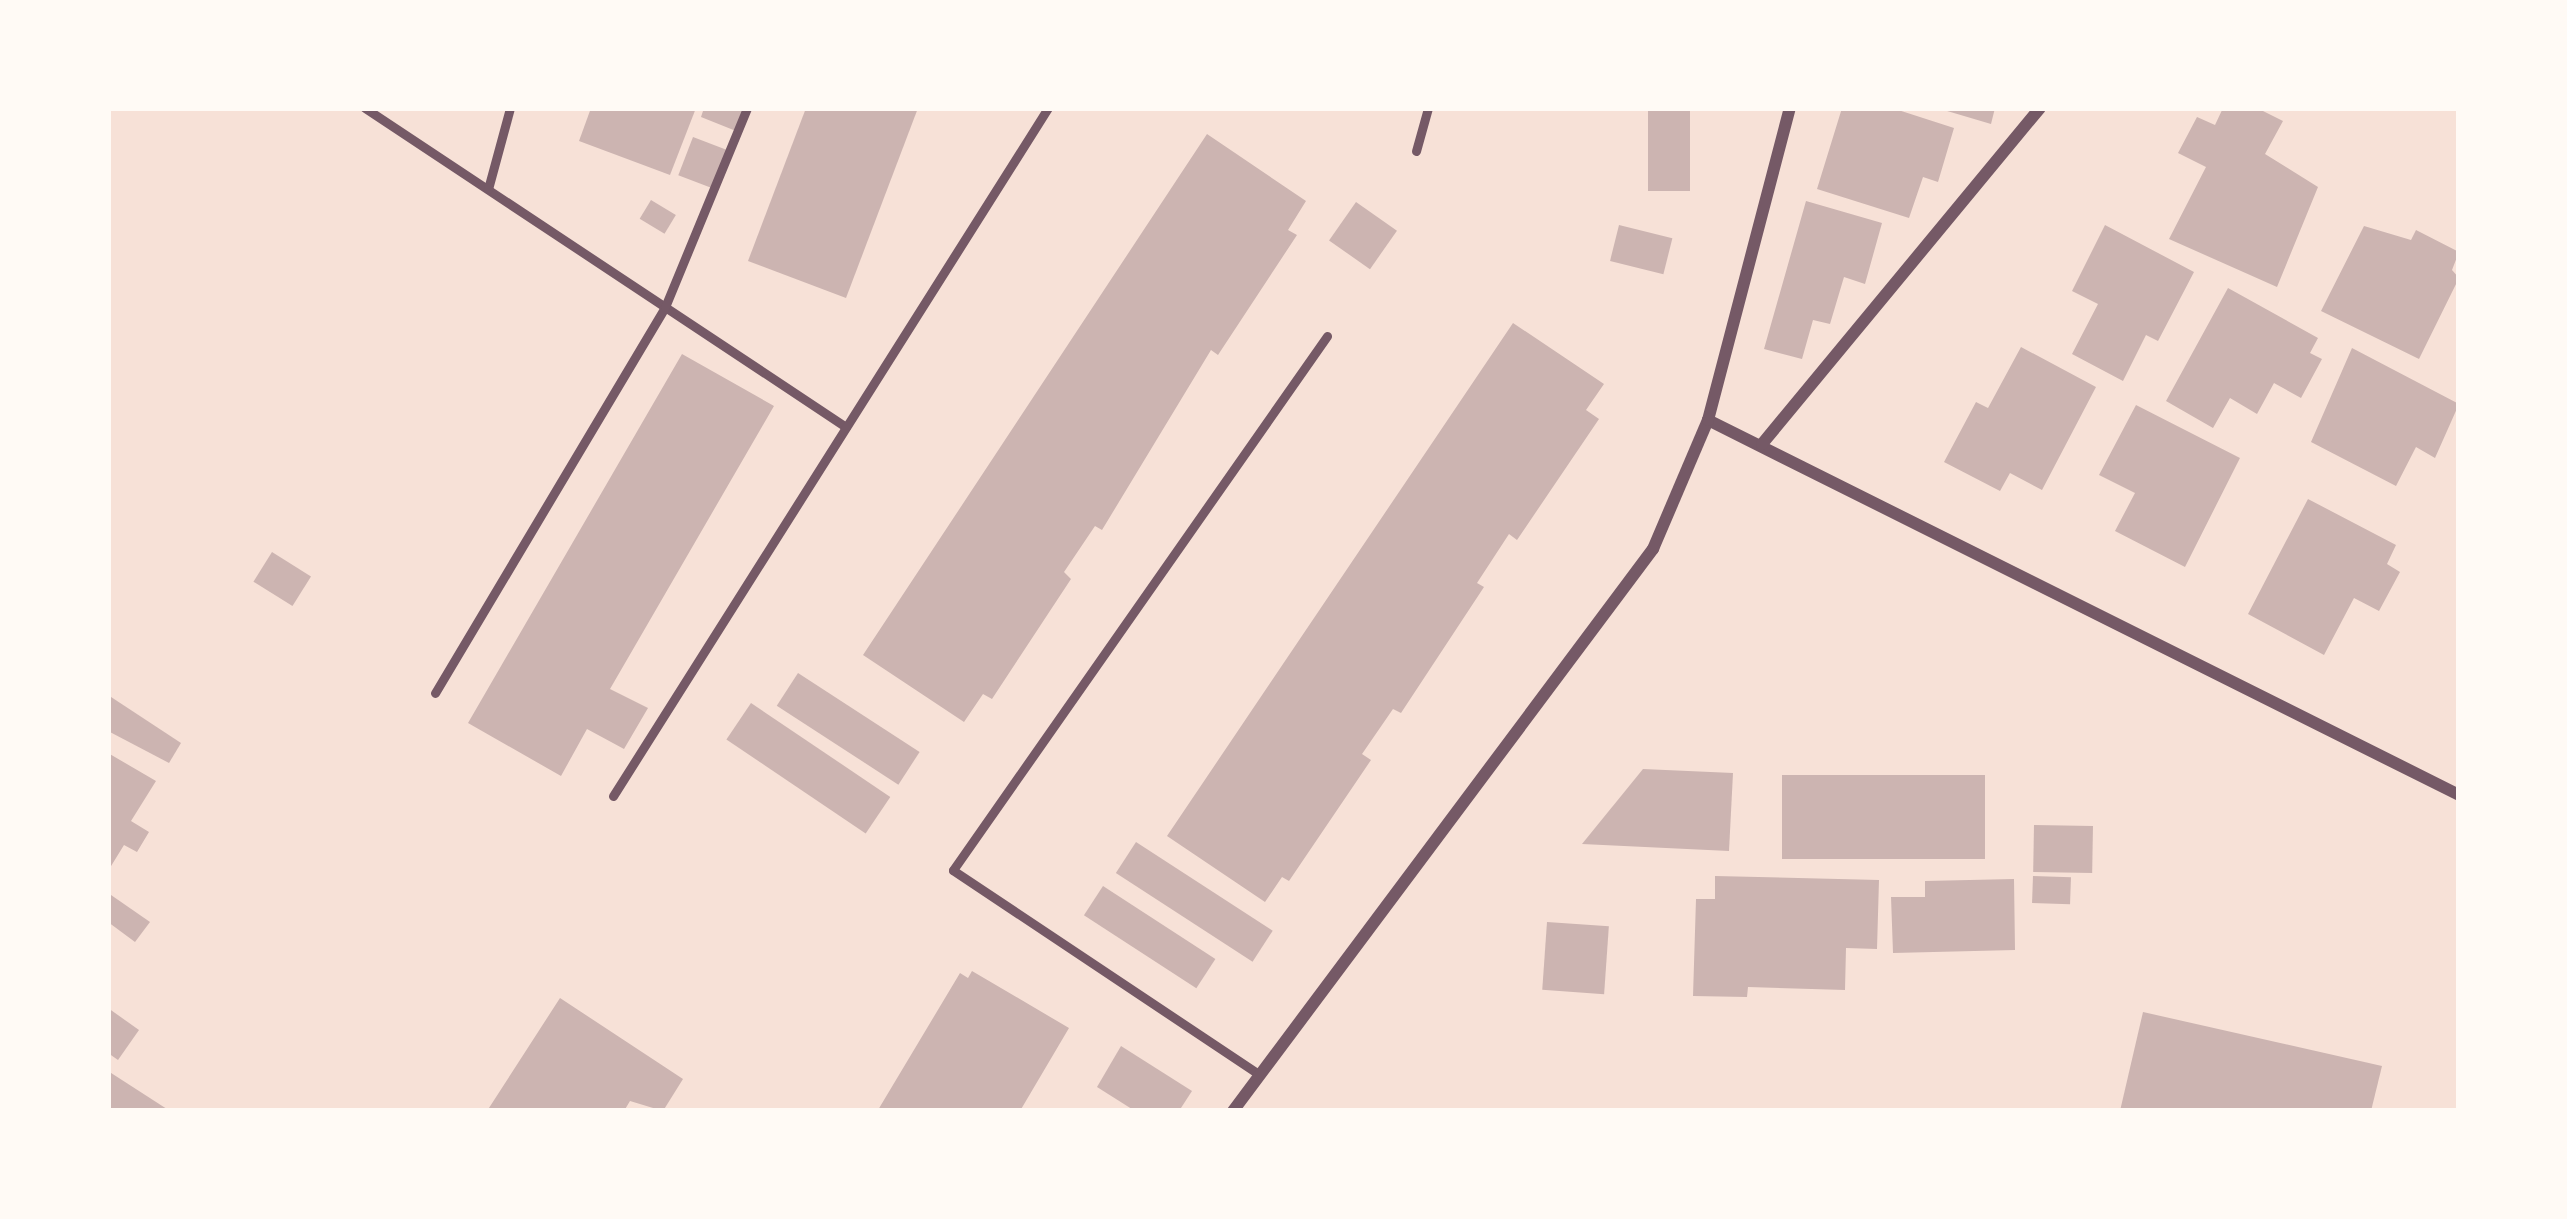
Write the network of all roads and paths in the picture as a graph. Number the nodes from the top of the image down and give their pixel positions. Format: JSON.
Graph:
{"nodes":[{"id":1,"x":365,"y":108,"type":"edge"},
{"id":2,"x":510,"y":108,"type":"edge"},
{"id":3,"x":747,"y":108,"type":"edge"},
{"id":4,"x":1048,"y":108,"type":"edge"},
{"id":5,"x":1428,"y":108,"type":"edge"},
{"id":6,"x":1790,"y":108,"type":"edge"},
{"id":7,"x":2040,"y":108,"type":"edge"},
{"id":8,"x":1416,"y":151,"type":"dead end"},
{"id":9,"x":488,"y":189,"type":"junction"},
{"id":10,"x":664,"y":307,"type":"junction"},
{"id":11,"x":1327,"y":336,"type":"dead end"},
{"id":12,"x":1708,"y":420,"type":"junction"},
{"id":13,"x":847,"y":427,"type":"junction"},
{"id":14,"x":1762,"y":444,"type":"junction"},
{"id":15,"x":435,"y":692,"type":"dead end"},
{"id":16,"x":2459,"y":795,"type":"edge"},
{"id":17,"x":613,"y":796,"type":"dead end"},
{"id":18,"x":1260,"y":1075,"type":"junction"},
{"id":19,"x":1233,"y":1111,"type":"edge"}],
"edges":[{"from":1,"to":9,"type":"lane"},
{"from":2,"to":9,"type":"lane"},
{"from":3,"to":10,"type":"lane"},
{"from":4,"to":13,"type":"lane"},
{"from":5,"to":8,"type":"lane"},
{"from":6,"to":12,"type":"street"},
{"from":7,"to":14,"type":"street"},
{"from":9,"to":10,"type":"lane"},
{"from":10,"to":13,"type":"lane"},
{"from":10,"to":15,"type":"lane"},
{"from":11,"to":18,"type":"lane"},
{"from":12,"to":14,"type":"street"},
{"from":12,"to":18,"type":"street"},
{"from":13,"to":17,"type":"lane"},
{"from":14,"to":16,"type":"street"},
{"from":18,"to":19,"type":"street"}]}
